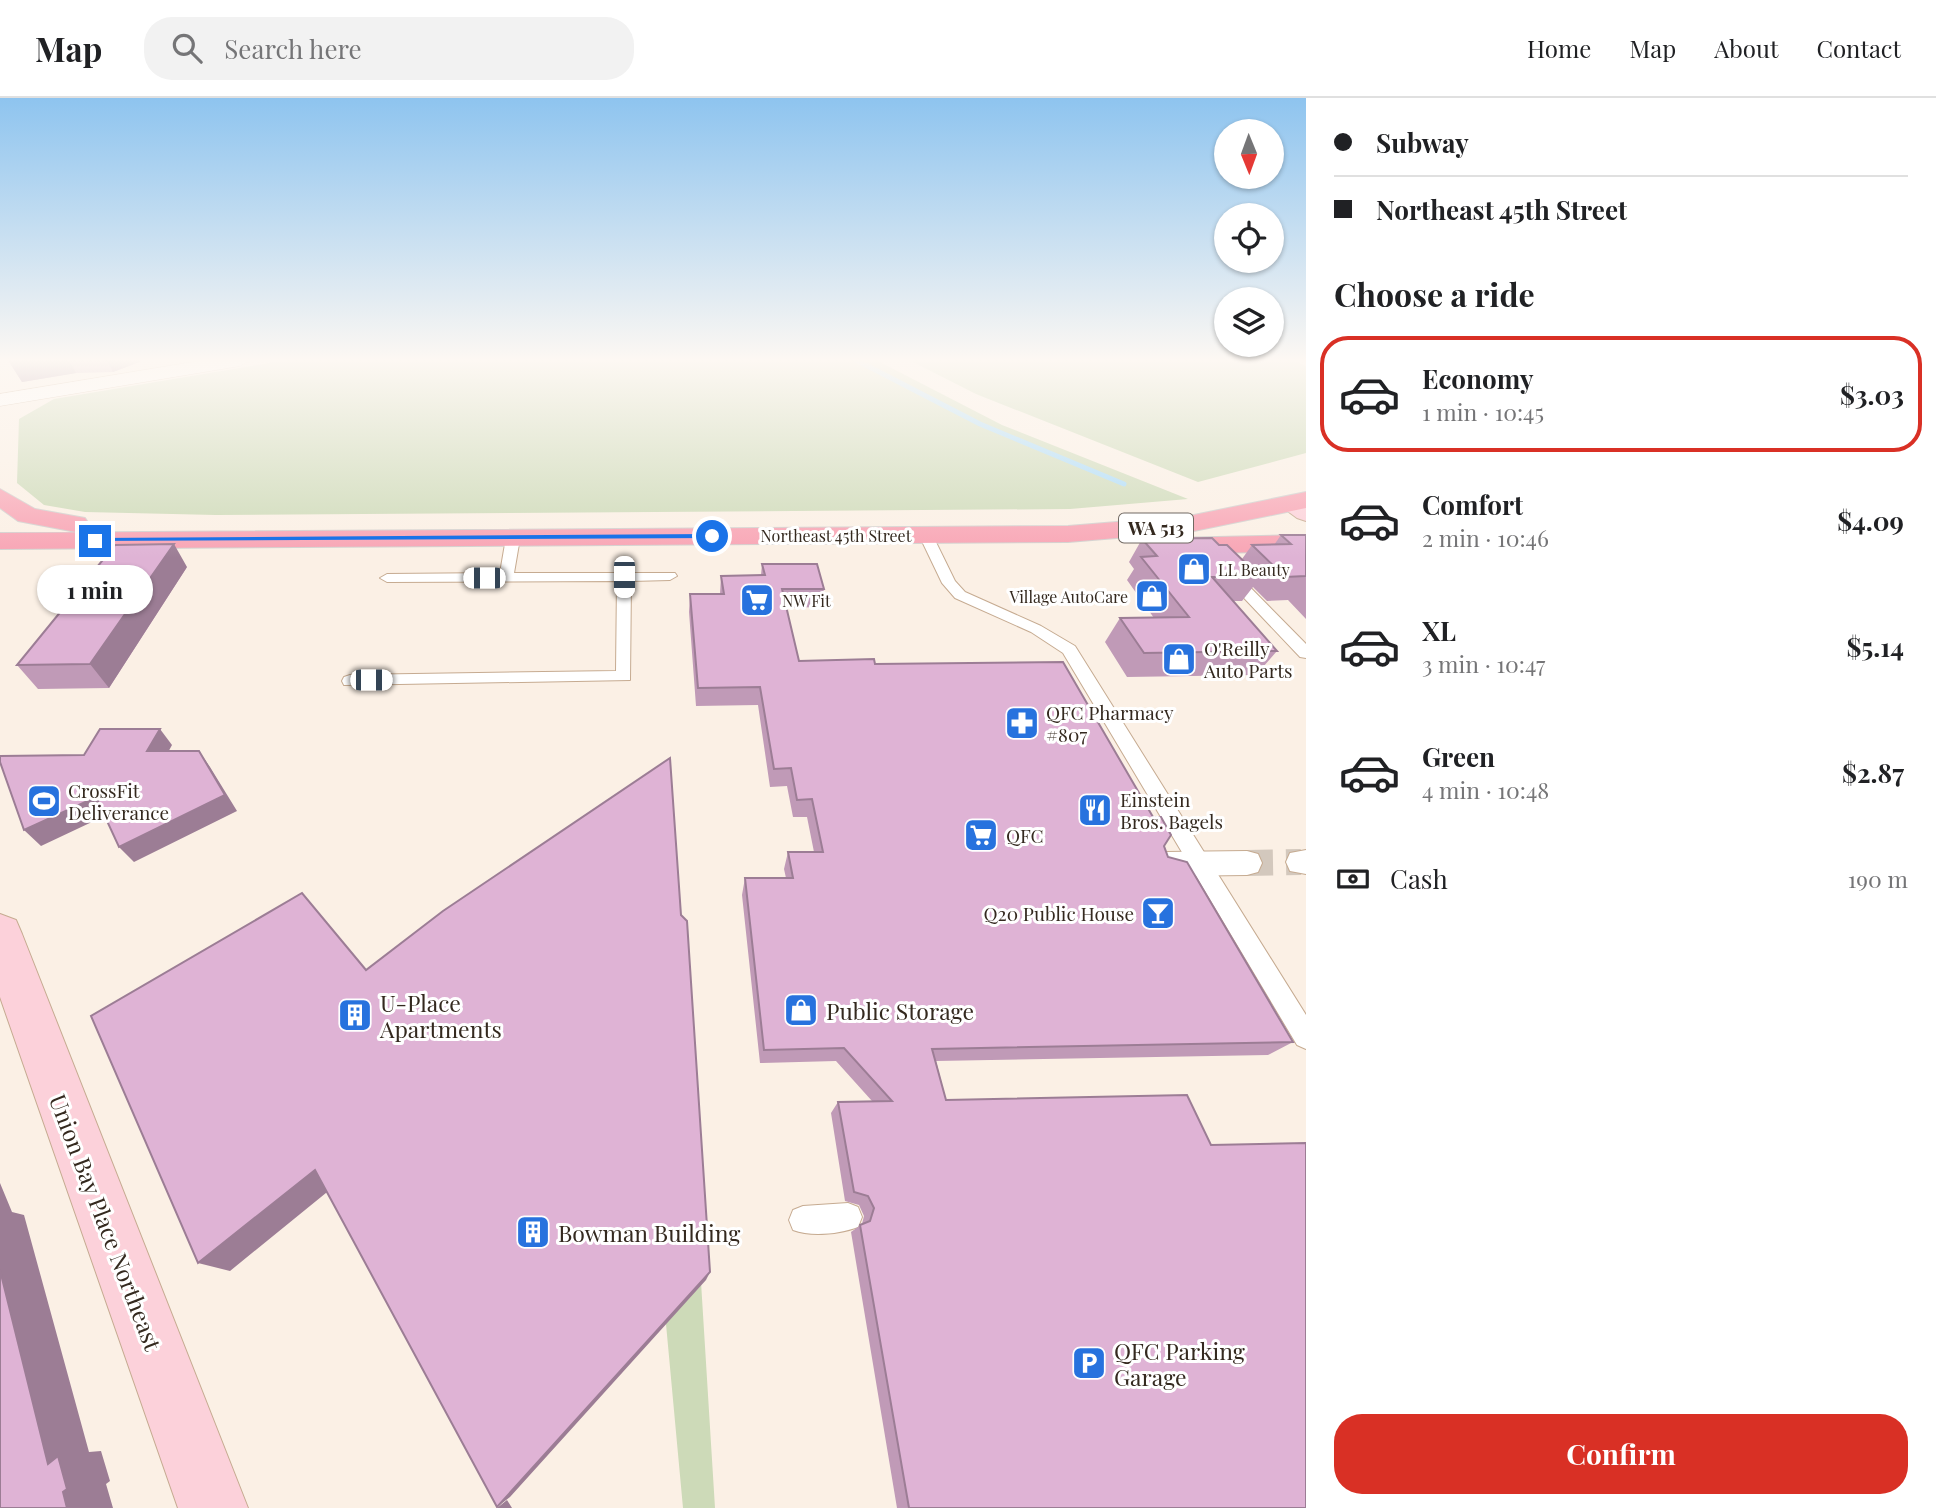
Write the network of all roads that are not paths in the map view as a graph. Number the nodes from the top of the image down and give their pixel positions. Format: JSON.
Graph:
{"nodes":[{"id":1,"x":0,"y":497,"type":"edge"},
{"id":2,"x":1302,"y":506,"type":"edge"},
{"id":3,"x":1068,"y":534,"type":"junction"},
{"id":4,"x":926,"y":535,"type":"junction"},
{"id":5,"x":513,"y":538,"type":"junction"},
{"id":6,"x":168,"y":540,"type":"junction"},
{"id":7,"x":0,"y":541,"type":"edge"},
{"id":8,"x":1306,"y":543,"type":"edge"},
{"id":9,"x":1212,"y":557,"type":"junction"},
{"id":10,"x":670,"y":576,"type":"dead end"},
{"id":11,"x":624,"y":577,"type":"junction"},
{"id":12,"x":506,"y":578,"type":"junction"},
{"id":13,"x":387,"y":579,"type":"dead end"},
{"id":14,"x":1306,"y":653,"type":"edge"},
{"id":15,"x":350,"y":681,"type":"dead end"},
{"id":16,"x":1247,"y":863,"type":"tunnel mouth"},
{"id":17,"x":1165,"y":864,"type":"edge"},
{"id":18,"x":1201,"y":864,"type":"junction"},
{"id":19,"x":0,"y":934,"type":"edge"},
{"id":20,"x":1306,"y":1037,"type":"edge"},
{"id":21,"x":848,"y":1217,"type":"dead end"},
{"id":22,"x":803,"y":1220,"type":"dead end"},
{"id":23,"x":213,"y":1508,"type":"edge"}],
"edges":[{"from":1,"to":6,"type":"main road"},
{"from":2,"to":3,"type":"main road","name":"Northeast 45th Street","number":"WA 513"},
{"from":3,"to":4,"type":"main road","name":"Northeast 45th Street","number":"WA 513"},
{"from":3,"to":9,"type":"main road"},
{"from":4,"to":5,"type":"main road","name":"Northeast 45th Street","number":"WA 513"},
{"from":4,"to":18,"type":"lane"},
{"from":5,"to":6,"type":"main road","name":"Northeast 45th Street","number":"WA 513"},
{"from":5,"to":12,"type":"lane"},
{"from":6,"to":7,"type":"main road","name":"Northeast 45th Street","number":"WA 513"},
{"from":8,"to":9,"type":"main road"},
{"from":9,"to":14,"type":"lane"},
{"from":10,"to":11,"type":"lane"},
{"from":11,"to":12,"type":"lane"},
{"from":11,"to":15,"type":"lane"},
{"from":12,"to":13,"type":"lane"},
{"from":16,"to":18,"type":"street"},
{"from":17,"to":18,"type":"street"},
{"from":18,"to":20,"type":"lane"},
{"from":19,"to":23,"type":"main road","name":"Union Bay Place Northeast"},
{"from":21,"to":22,"type":"lane"}]}
